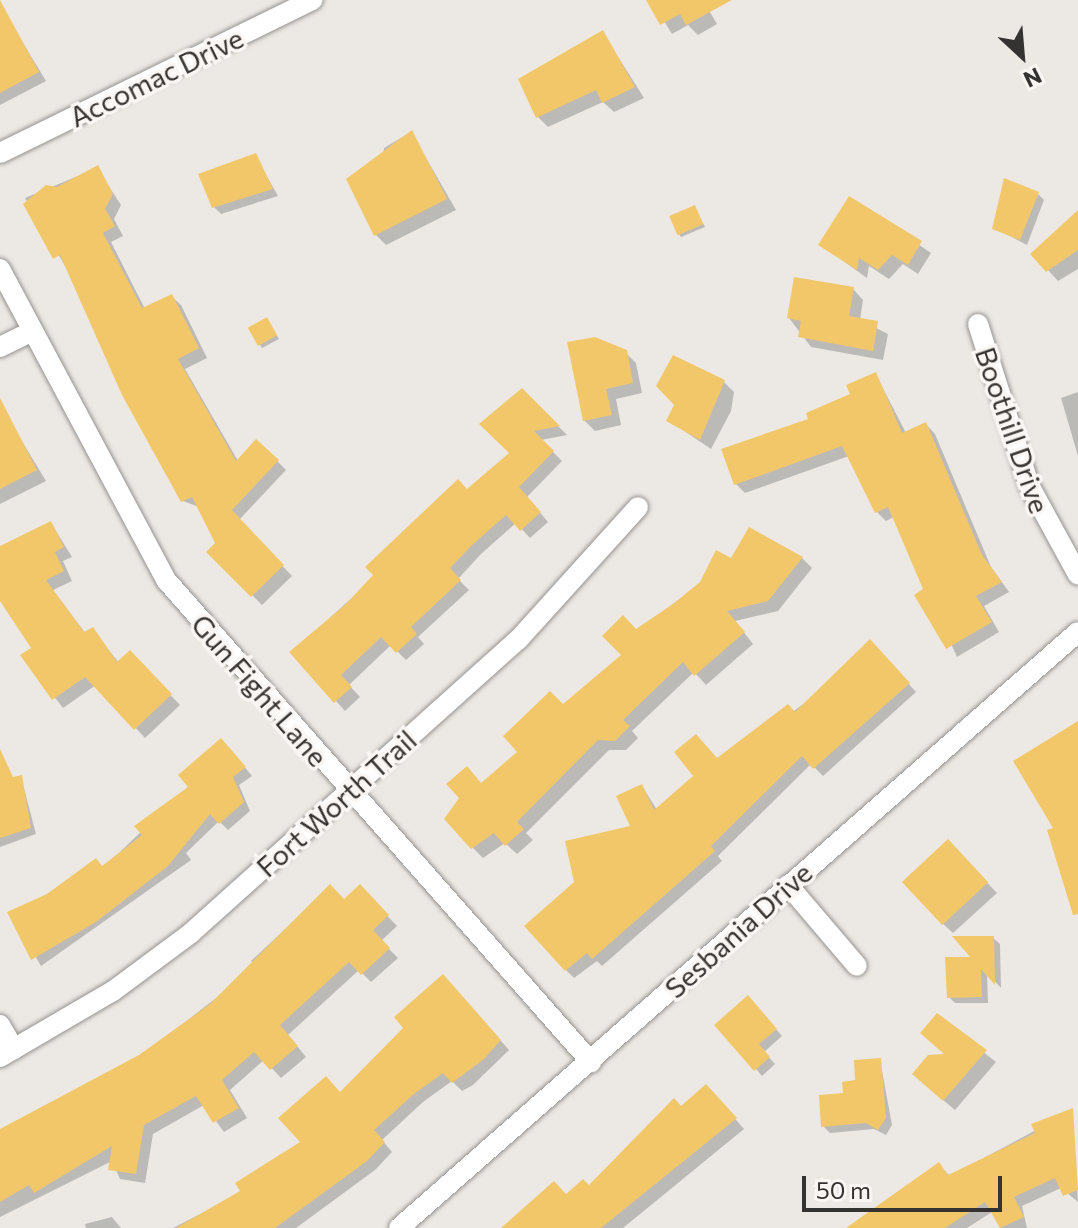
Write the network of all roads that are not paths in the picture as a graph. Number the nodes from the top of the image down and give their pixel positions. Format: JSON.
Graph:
{"nodes":[{"id":1,"x":313,"y":0,"type":"edge"},
{"id":2,"x":0,"y":153,"type":"edge"},
{"id":3,"x":0,"y":269,"type":"edge"},
{"id":4,"x":978,"y":324,"type":"dead end"},
{"id":5,"x":31,"y":332,"type":"junction"},
{"id":6,"x":0,"y":347,"type":"edge"},
{"id":7,"x":638,"y":507,"type":"dead end"},
{"id":8,"x":1078,"y":575,"type":"edge"},
{"id":9,"x":1078,"y":632,"type":"edge"},
{"id":10,"x":348,"y":791,"type":"junction"},
{"id":11,"x":788,"y":885,"type":"junction"},
{"id":12,"x":857,"y":966,"type":"dead end"},
{"id":13,"x":0,"y":1025,"type":"edge"},
{"id":14,"x":7,"y":1053,"type":"edge"},
{"id":15,"x":591,"y":1062,"type":"junction"},
{"id":16,"x":399,"y":1228,"type":"edge"}],
"edges":[{"from":1,"to":2,"type":"street","name":"Accomac Drive"},
{"from":3,"to":5,"type":"street","name":"Gun Fight Lane"},
{"from":4,"to":8,"type":"street","name":"Boothill Drive"},
{"from":5,"to":6,"type":"street"},
{"from":5,"to":10,"type":"street","name":"Gun Fight Lane"},
{"from":7,"to":10,"type":"street","name":"Fort Worth Trail"},
{"from":9,"to":11,"type":"street","name":"Sesbania Drive"},
{"from":10,"to":14,"type":"street","name":"Fort Worth Trail"},
{"from":10,"to":15,"type":"street","name":"Gun Fight Lane"},
{"from":11,"to":12,"type":"street"},
{"from":11,"to":15,"type":"street","name":"Sesbania Drive"},
{"from":13,"to":14,"type":"street"},
{"from":15,"to":16,"type":"street","name":"Sesbania Drive"}]}
